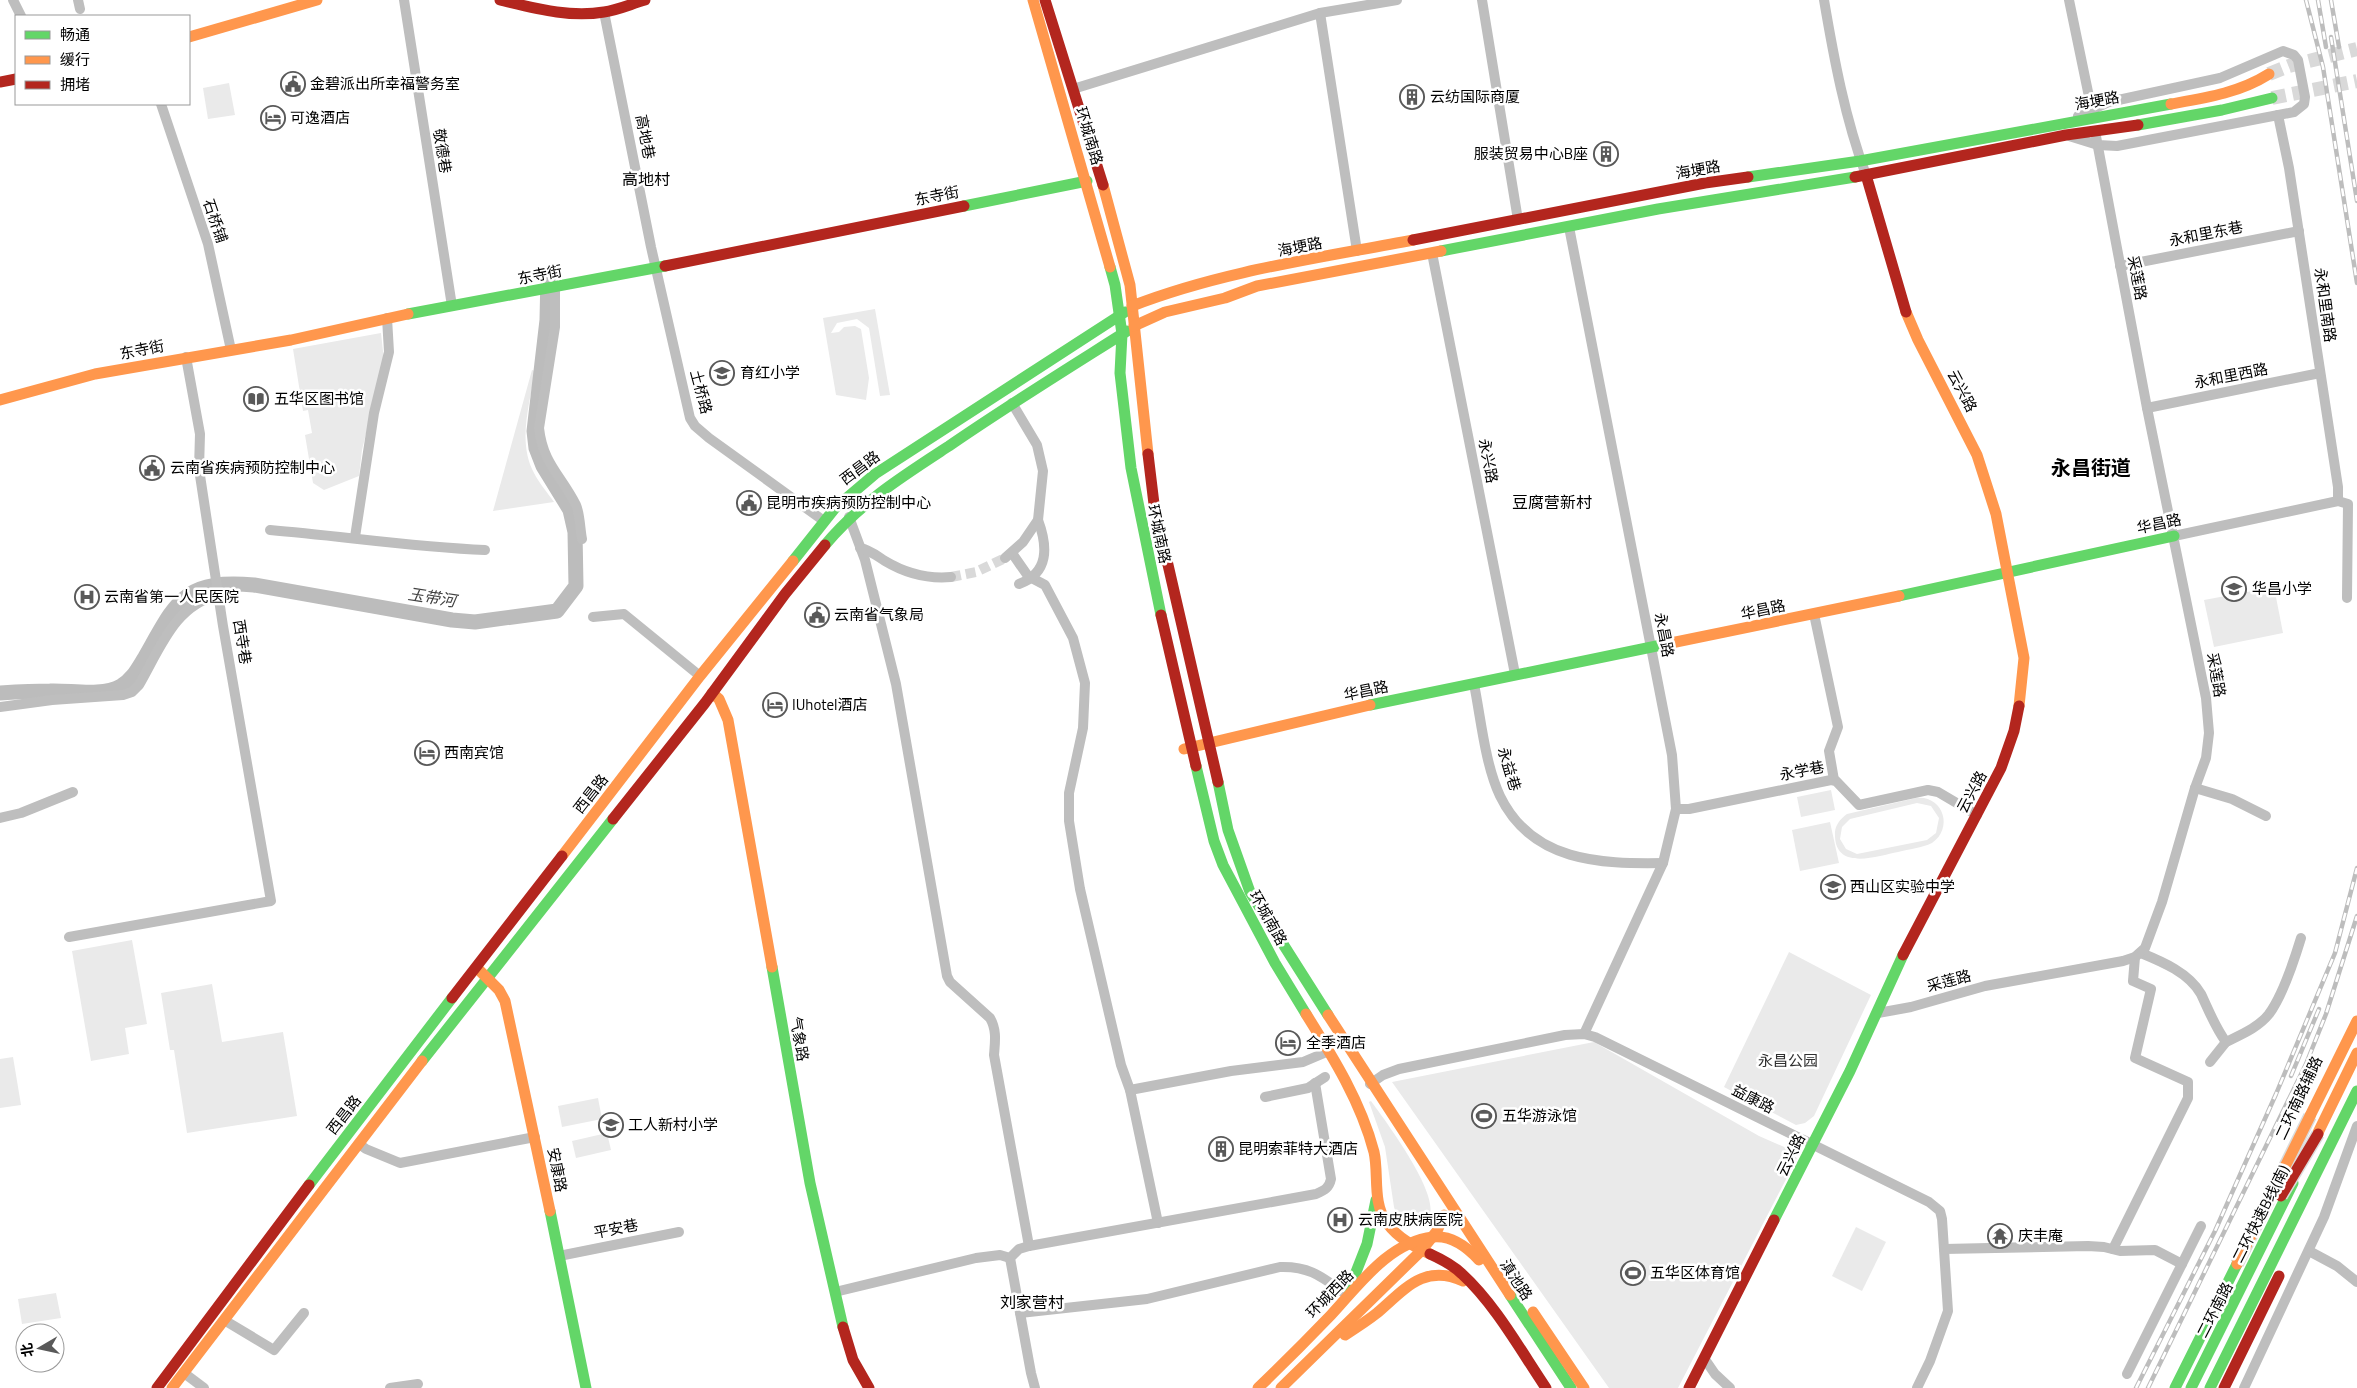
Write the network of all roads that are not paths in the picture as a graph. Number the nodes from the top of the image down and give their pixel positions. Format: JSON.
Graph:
{"nodes":[{"id":1,"x":13,"y":0,"type":"edge"},
{"id":2,"x":317,"y":0,"type":"edge"},
{"id":3,"x":404,"y":0,"type":"edge"},
{"id":4,"x":500,"y":0,"type":"edge"},
{"id":5,"x":645,"y":0,"type":"edge"},
{"id":6,"x":1033,"y":0,"type":"edge"},
{"id":7,"x":1046,"y":0,"type":"edge"},
{"id":8,"x":1397,"y":0,"type":"edge"},
{"id":9,"x":1482,"y":0,"type":"edge"},
{"id":10,"x":1824,"y":0,"type":"edge"},
{"id":11,"x":2069,"y":0,"type":"edge"},
{"id":12,"x":604,"y":12,"type":"junction"},
{"id":13,"x":1320,"y":14,"type":"junction"},
{"id":14,"x":20,"y":15,"type":"edge"},
{"id":15,"x":190,"y":37,"type":"edge"},
{"id":16,"x":2269,"y":74,"type":"tunnel mouth"},
{"id":17,"x":15,"y":79,"type":"edge"},
{"id":18,"x":0,"y":82,"type":"edge"},
{"id":19,"x":1073,"y":90,"type":"junction"},
{"id":20,"x":2272,"y":98,"type":"tunnel mouth"},
{"id":21,"x":161,"y":105,"type":"edge"},
{"id":22,"x":2092,"y":114,"type":"junction"},
{"id":23,"x":2278,"y":115,"type":"junction"},
{"id":24,"x":2095,"y":131,"type":"junction"},
{"id":25,"x":2066,"y":135,"type":"junction"},
{"id":26,"x":2098,"y":145,"type":"junction"},
{"id":27,"x":1860,"y":161,"type":"junction"},
{"id":28,"x":1866,"y":175,"type":"junction"},
{"id":29,"x":1086,"y":181,"type":"junction"},
{"id":30,"x":1518,"y":220,"type":"junction"},
{"id":31,"x":1569,"y":227,"type":"junction"},
{"id":32,"x":2299,"y":231,"type":"junction"},
{"id":33,"x":1357,"y":251,"type":"junction"},
{"id":34,"x":1432,"y":253,"type":"junction"},
{"id":35,"x":2120,"y":266,"type":"junction"},
{"id":36,"x":656,"y":268,"type":"junction"},
{"id":37,"x":554,"y":288,"type":"junction"},
{"id":38,"x":452,"y":306,"type":"junction"},
{"id":39,"x":1132,"y":306,"type":"junction"},
{"id":40,"x":1119,"y":316,"type":"junction"},
{"id":41,"x":387,"y":318,"type":"junction"},
{"id":42,"x":1134,"y":326,"type":"junction"},
{"id":43,"x":1122,"y":334,"type":"junction"},
{"id":44,"x":231,"y":350,"type":"junction"},
{"id":45,"x":186,"y":357,"type":"junction"},
{"id":46,"x":2320,"y":373,"type":"junction"},
{"id":47,"x":0,"y":400,"type":"edge"},
{"id":48,"x":1012,"y":403,"type":"junction"},
{"id":49,"x":2147,"y":408,"type":"junction"},
{"id":50,"x":2343,"y":502,"type":"junction"},
{"id":51,"x":849,"y":517,"type":"junction"},
{"id":52,"x":1038,"y":520,"type":"junction"},
{"id":53,"x":824,"y":521,"type":"junction"},
{"id":54,"x":270,"y":530,"type":"dead end"},
{"id":55,"x":2174,"y":536,"type":"junction"},
{"id":56,"x":355,"y":537,"type":"junction"},
{"id":57,"x":582,"y":539,"type":"dead end"},
{"id":58,"x":860,"y":548,"type":"junction"},
{"id":59,"x":485,"y":550,"type":"dead end"},
{"id":60,"x":2008,"y":573,"type":"junction"},
{"id":61,"x":951,"y":577,"type":"tunnel mouth"},
{"id":62,"x":1019,"y":584,"type":"dead end"},
{"id":63,"x":219,"y":595,"type":"junction"},
{"id":64,"x":2347,"y":598,"type":"dead end"},
{"id":65,"x":1814,"y":614,"type":"junction"},
{"id":66,"x":593,"y":617,"type":"dead end"},
{"id":67,"x":1651,"y":648,"type":"junction"},
{"id":68,"x":1515,"y":674,"type":"junction"},
{"id":69,"x":700,"y":676,"type":"junction"},
{"id":70,"x":1474,"y":684,"type":"junction"},
{"id":71,"x":712,"y":693,"type":"junction"},
{"id":72,"x":0,"y":707,"type":"edge"},
{"id":73,"x":1208,"y":742,"type":"junction"},
{"id":74,"x":1188,"y":748,"type":"junction"},
{"id":75,"x":1834,"y":780,"type":"junction"},
{"id":76,"x":2195,"y":788,"type":"junction"},
{"id":77,"x":73,"y":792,"type":"dead end"},
{"id":78,"x":1676,"y":809,"type":"junction"},
{"id":79,"x":1977,"y":815,"type":"junction"},
{"id":80,"x":2266,"y":816,"type":"dead end"},
{"id":81,"x":0,"y":818,"type":"edge"},
{"id":82,"x":1663,"y":863,"type":"junction"},
{"id":83,"x":69,"y":937,"type":"dead end"},
{"id":84,"x":2302,"y":938,"type":"dead end"},
{"id":85,"x":2138,"y":955,"type":"junction"},
{"id":86,"x":476,"y":968,"type":"junction"},
{"id":87,"x":487,"y":977,"type":"junction"},
{"id":88,"x":2357,"y":1010,"type":"edge"},
{"id":89,"x":1878,"y":1013,"type":"junction"},
{"id":90,"x":2357,"y":1021,"type":"edge"},
{"id":91,"x":1584,"y":1034,"type":"junction"},
{"id":92,"x":2226,"y":1042,"type":"junction"},
{"id":93,"x":1329,"y":1051,"type":"junction"},
{"id":94,"x":2357,"y":1053,"type":"edge"},
{"id":95,"x":2357,"y":1058,"type":"edge"},
{"id":96,"x":2210,"y":1062,"type":"dead end"},
{"id":97,"x":1325,"y":1077,"type":"dead end"},
{"id":98,"x":1315,"y":1083,"type":"junction"},
{"id":99,"x":1370,"y":1084,"type":"junction"},
{"id":100,"x":2357,"y":1085,"type":"edge"},
{"id":101,"x":1130,"y":1090,"type":"junction"},
{"id":102,"x":2357,"y":1091,"type":"edge"},
{"id":103,"x":1265,"y":1097,"type":"dead end"},
{"id":104,"x":2310,"y":1116,"type":"junction"},
{"id":105,"x":2343,"y":1120,"type":"junction"},
{"id":106,"x":2357,"y":1126,"type":"edge"},
{"id":107,"x":2318,"y":1134,"type":"junction"},
{"id":108,"x":535,"y":1137,"type":"junction"},
{"id":109,"x":360,"y":1144,"type":"junction"},
{"id":110,"x":1812,"y":1146,"type":"junction"},
{"id":111,"x":1378,"y":1180,"type":"junction"},
{"id":112,"x":1437,"y":1187,"type":"junction"},
{"id":113,"x":2283,"y":1192,"type":"junction"},
{"id":114,"x":2318,"y":1196,"type":"dead end"},
{"id":115,"x":1444,"y":1215,"type":"junction"},
{"id":116,"x":1158,"y":1223,"type":"junction"},
{"id":117,"x":2201,"y":1226,"type":"dead end"},
{"id":118,"x":1391,"y":1228,"type":"junction"},
{"id":119,"x":679,"y":1232,"type":"dead end"},
{"id":120,"x":1433,"y":1237,"type":"junction"},
{"id":121,"x":2266,"y":1237,"type":"junction"},
{"id":122,"x":1410,"y":1244,"type":"junction"},
{"id":123,"x":1029,"y":1246,"type":"junction"},
{"id":124,"x":1944,"y":1249,"type":"junction"},
{"id":125,"x":2113,"y":1249,"type":"junction"},
{"id":126,"x":1474,"y":1250,"type":"junction"},
{"id":127,"x":1421,"y":1251,"type":"junction"},
{"id":128,"x":2309,"y":1251,"type":"junction"},
{"id":129,"x":559,"y":1256,"type":"junction"},
{"id":130,"x":1010,"y":1258,"type":"junction"},
{"id":131,"x":2182,"y":1264,"type":"junction"},
{"id":132,"x":2236,"y":1264,"type":"junction"},
{"id":133,"x":2285,"y":1265,"type":"dead end"},
{"id":134,"x":1487,"y":1274,"type":"junction"},
{"id":135,"x":2357,"y":1282,"type":"edge"},
{"id":136,"x":835,"y":1292,"type":"junction"},
{"id":137,"x":1479,"y":1292,"type":"junction"},
{"id":138,"x":1347,"y":1295,"type":"junction"},
{"id":139,"x":1339,"y":1306,"type":"junction"},
{"id":140,"x":1491,"y":1308,"type":"junction"},
{"id":141,"x":1533,"y":1312,"type":"junction"},
{"id":142,"x":304,"y":1313,"type":"dead end"},
{"id":143,"x":1020,"y":1313,"type":"junction"},
{"id":144,"x":224,"y":1320,"type":"junction"},
{"id":145,"x":1315,"y":1355,"type":"junction"},
{"id":146,"x":1704,"y":1358,"type":"junction"},
{"id":147,"x":184,"y":1373,"type":"junction"},
{"id":148,"x":2127,"y":1374,"type":"dead end"},
{"id":149,"x":418,"y":1384,"type":"dead end"},
{"id":150,"x":157,"y":1388,"type":"edge"},
{"id":151,"x":172,"y":1388,"type":"edge"},
{"id":152,"x":204,"y":1388,"type":"edge"},
{"id":153,"x":390,"y":1388,"type":"edge"},
{"id":154,"x":586,"y":1388,"type":"edge"},
{"id":155,"x":869,"y":1388,"type":"edge"},
{"id":156,"x":1035,"y":1388,"type":"edge"},
{"id":157,"x":1258,"y":1388,"type":"edge"},
{"id":158,"x":1281,"y":1388,"type":"edge"},
{"id":159,"x":1546,"y":1388,"type":"edge"},
{"id":160,"x":1571,"y":1388,"type":"edge"},
{"id":161,"x":1584,"y":1388,"type":"edge"},
{"id":162,"x":1689,"y":1388,"type":"edge"},
{"id":163,"x":1730,"y":1388,"type":"edge"},
{"id":164,"x":1917,"y":1388,"type":"edge"},
{"id":165,"x":2176,"y":1388,"type":"edge"},
{"id":166,"x":2192,"y":1388,"type":"edge"},
{"id":167,"x":2208,"y":1388,"type":"edge"},
{"id":168,"x":2224,"y":1388,"type":"edge"},
{"id":169,"x":2244,"y":1388,"type":"edge"}],
"edges":[{"from":1,"to":14,"type":"street"},
{"from":2,"to":15,"type":"main road"},
{"from":3,"to":38,"type":"street","name":"敬德巷"},
{"from":4,"to":12,"type":"main road"},
{"from":5,"to":12,"type":"main road"},
{"from":6,"to":29,"type":"main road","name":"环城南路"},
{"from":7,"to":19,"type":"main road","name":"环城南路"},
{"from":8,"to":13,"type":"street"},
{"from":9,"to":30,"type":"street"},
{"from":10,"to":27,"type":"street"},
{"from":11,"to":22,"type":"street"},
{"from":12,"to":36,"type":"street","name":"高地巷"},
{"from":13,"to":19,"type":"street"},
{"from":13,"to":33,"type":"street"},
{"from":16,"to":22,"type":"main road","name":"海埂路"},
{"from":17,"to":18,"type":"main road"},
{"from":19,"to":39,"type":"main road","name":"环城南路"},
{"from":20,"to":24,"type":"main road","name":"海埂路"},
{"from":21,"to":44,"type":"street","name":"石桥铺"},
{"from":22,"to":23,"type":"street"},
{"from":22,"to":27,"type":"main road","name":"海埂路"},
{"from":23,"to":26,"type":"street"},
{"from":23,"to":32,"type":"street","name":"永和里南路"},
{"from":24,"to":25,"type":"main road","name":"海埂路"},
{"from":24,"to":26,"type":"street","name":"采莲路"},
{"from":25,"to":26,"type":"street"},
{"from":25,"to":28,"type":"main road","name":"海埂路"},
{"from":26,"to":35,"type":"street","name":"采莲路"},
{"from":27,"to":28,"type":"street"},
{"from":27,"to":30,"type":"main road","name":"海埂路"},
{"from":28,"to":31,"type":"main road","name":"海埂路"},
{"from":28,"to":60,"type":"main road","name":"云兴路"},
{"from":29,"to":36,"type":"main road","name":"东寺街"},
{"from":29,"to":40,"type":"main road","name":"环城南路"},
{"from":30,"to":33,"type":"main road","name":"海埂路"},
{"from":31,"to":34,"type":"main road","name":"海埂路"},
{"from":31,"to":67,"type":"street","name":"永昌路"},
{"from":32,"to":35,"type":"street","name":"永和里东巷"},
{"from":32,"to":46,"type":"street","name":"永和里南路"},
{"from":33,"to":39,"type":"main road","name":"海埂路"},
{"from":34,"to":42,"type":"main road","name":"海埂路"},
{"from":34,"to":68,"type":"street","name":"永兴路"},
{"from":35,"to":49,"type":"street","name":"采莲路"},
{"from":36,"to":37,"type":"main road","name":"东寺街"},
{"from":36,"to":53,"type":"street","name":"土桥路"},
{"from":37,"to":38,"type":"main road","name":"东寺街"},
{"from":37,"to":57,"type":"street"},
{"from":38,"to":41,"type":"main road","name":"东寺街"},
{"from":39,"to":40,"type":"main road","name":"西昌路"},
{"from":39,"to":42,"type":"main road","name":"环城南路"},
{"from":40,"to":43,"type":"main road","name":"环城南路"},
{"from":40,"to":53,"type":"main road","name":"西昌路"},
{"from":41,"to":44,"type":"main road","name":"东寺街"},
{"from":41,"to":56,"type":"street"},
{"from":42,"to":43,"type":"main road","name":"西昌路"},
{"from":42,"to":73,"type":"main road","name":"环城南路"},
{"from":43,"to":48,"type":"main road","name":"西昌路"},
{"from":43,"to":74,"type":"main road","name":"环城南路"},
{"from":44,"to":45,"type":"main road","name":"东寺街"},
{"from":45,"to":47,"type":"main road","name":"东寺街"},
{"from":45,"to":63,"type":"street","name":"西寺巷"},
{"from":46,"to":49,"type":"street","name":"永和里西路"},
{"from":46,"to":50,"type":"street","name":"永和里南路"},
{"from":48,"to":51,"type":"main road","name":"西昌路"},
{"from":48,"to":52,"type":"street"},
{"from":49,"to":55,"type":"street","name":"采莲路"},
{"from":50,"to":55,"type":"street","name":"华昌路"},
{"from":50,"to":64,"type":"street","name":"永和里南路"},
{"from":51,"to":58,"type":"street"},
{"from":51,"to":71,"type":"main road","name":"西昌路"},
{"from":52,"to":62,"type":"street","bridge":true},
{"from":52,"to":101,"type":"street"},
{"from":53,"to":69,"type":"main road","name":"西昌路"},
{"from":54,"to":56,"type":"street"},
{"from":55,"to":60,"type":"main road","name":"华昌路"},
{"from":55,"to":76,"type":"street","name":"采莲路"},
{"from":56,"to":59,"type":"street"},
{"from":58,"to":61,"type":"street"},
{"from":58,"to":123,"type":"street"},
{"from":60,"to":65,"type":"main road","name":"华昌路"},
{"from":60,"to":79,"type":"main road","name":"云兴路"},
{"from":63,"to":72,"type":"street"},
{"from":63,"to":83,"type":"street","name":"西寺巷"},
{"from":65,"to":67,"type":"main road","name":"华昌路"},
{"from":65,"to":75,"type":"street"},
{"from":66,"to":69,"type":"street"},
{"from":67,"to":68,"type":"main road","name":"华昌路"},
{"from":67,"to":78,"type":"street","name":"永昌路"},
{"from":68,"to":70,"type":"main road","name":"华昌路"},
{"from":69,"to":86,"type":"main road","name":"西昌路"},
{"from":70,"to":73,"type":"main road","name":"华昌路"},
{"from":70,"to":82,"type":"street","name":"永益巷"},
{"from":71,"to":87,"type":"main road","name":"西昌路"},
{"from":71,"to":136,"type":"main road","name":"气象路"},
{"from":73,"to":74,"type":"main road","name":"华昌路"},
{"from":73,"to":99,"type":"main road","name":"环城南路"},
{"from":74,"to":93,"type":"main road","name":"环城南路"},
{"from":75,"to":78,"type":"street","name":"永学巷"},
{"from":75,"to":79,"type":"street","name":"永学巷"},
{"from":76,"to":80,"type":"street"},
{"from":76,"to":85,"type":"street","name":"采莲路"},
{"from":77,"to":81,"type":"street"},
{"from":78,"to":82,"type":"street","name":"永昌路"},
{"from":79,"to":89,"type":"main road","name":"云兴路"},
{"from":82,"to":91,"type":"street","name":"永昌路"},
{"from":84,"to":92,"type":"street"},
{"from":85,"to":89,"type":"street","name":"采莲路"},
{"from":85,"to":92,"type":"street"},
{"from":85,"to":125,"type":"street"},
{"from":86,"to":87,"type":"main road","name":"安康路"},
{"from":86,"to":150,"type":"main road","name":"西昌路"},
{"from":87,"to":108,"type":"main road","name":"安康路"},
{"from":87,"to":109,"type":"main road","name":"西昌路"},
{"from":88,"to":165,"type":"street","name":"二环南路辅路"},
{"from":89,"to":110,"type":"main road","name":"云兴路"},
{"from":90,"to":104,"type":"main road"},
{"from":91,"to":99,"type":"street","name":"益康路"},
{"from":91,"to":110,"type":"street","name":"益康路"},
{"from":92,"to":96,"type":"street"},
{"from":93,"to":101,"type":"street"},
{"from":93,"to":111,"type":"main road"},
{"from":94,"to":107,"type":"main road","name":"二环快速B线(南)"},
{"from":95,"to":166,"type":"main road","name":"二环南路"},
{"from":97,"to":98,"type":"street"},
{"from":98,"to":103,"type":"street"},
{"from":98,"to":116,"type":"street"},
{"from":99,"to":112,"type":"main road"},
{"from":100,"to":167,"type":"main road","name":"二环南路"},
{"from":101,"to":116,"type":"street"},
{"from":102,"to":105,"type":"main road"},
{"from":104,"to":113,"type":"main road","bridge":true},
{"from":104,"to":132,"type":"main road","bridge":true},
{"from":105,"to":114,"type":"main road"},
{"from":105,"to":167,"type":"main road"},
{"from":106,"to":128,"type":"street"},
{"from":107,"to":113,"type":"main road","bridge":true},
{"from":107,"to":121,"type":"main road","name":"二环快速B线(南)","bridge":true},
{"from":108,"to":109,"type":"street"},
{"from":108,"to":129,"type":"main road","name":"安康路"},
{"from":109,"to":144,"type":"main road","name":"西昌路"},
{"from":110,"to":124,"type":"street","name":"益康路"},
{"from":110,"to":146,"type":"main road","name":"云兴路"},
{"from":111,"to":118,"type":"main road"},
{"from":111,"to":138,"type":"main road"},
{"from":112,"to":115,"type":"main road"},
{"from":112,"to":126,"type":"main road"},
{"from":113,"to":121,"type":"main road"},
{"from":113,"to":132,"type":"main road","bridge":true},
{"from":115,"to":118,"type":"main road"},
{"from":115,"to":120,"type":"main road"},
{"from":116,"to":123,"type":"street"},
{"from":117,"to":131,"type":"street"},
{"from":118,"to":122,"type":"main road"},
{"from":119,"to":129,"type":"street","name":"平安巷"},
{"from":120,"to":122,"type":"main road","name":"环城西路"},
{"from":120,"to":126,"type":"main road","name":"环城西路"},
{"from":120,"to":127,"type":"main road"},
{"from":121,"to":166,"type":"main road","name":"二环快速B线(南)"},
{"from":122,"to":127,"type":"main road"},
{"from":122,"to":139,"type":"main road","name":"环城西路"},
{"from":123,"to":130,"type":"street"},
{"from":124,"to":125,"type":"street"},
{"from":124,"to":164,"type":"street","name":"益康路"},
{"from":125,"to":131,"type":"street"},
{"from":126,"to":134,"type":"main road"},
{"from":126,"to":141,"type":"main road"},
{"from":127,"to":137,"type":"main road"},
{"from":127,"to":145,"type":"main road"},
{"from":128,"to":135,"type":"street"},
{"from":128,"to":169,"type":"street"},
{"from":129,"to":154,"type":"main road","name":"安康路"},
{"from":130,"to":136,"type":"street"},
{"from":130,"to":143,"type":"street"},
{"from":131,"to":148,"type":"street"},
{"from":132,"to":165,"type":"main road"},
{"from":133,"to":168,"type":"main road"},
{"from":134,"to":137,"type":"main road","name":"滇池路"},
{"from":134,"to":141,"type":"main road"},
{"from":134,"to":160,"type":"main road","name":"滇池路"},
{"from":136,"to":155,"type":"main road","name":"气象路"},
{"from":137,"to":140,"type":"main road"},
{"from":138,"to":139,"type":"main road"},
{"from":138,"to":143,"type":"street"},
{"from":139,"to":157,"type":"main road","name":"环城西路"},
{"from":140,"to":145,"type":"main road"},
{"from":140,"to":159,"type":"main road"},
{"from":141,"to":161,"type":"main road"},
{"from":142,"to":144,"type":"street"},
{"from":143,"to":156,"type":"street"},
{"from":144,"to":147,"type":"main road","name":"西昌路"},
{"from":145,"to":158,"type":"main road"},
{"from":146,"to":162,"type":"main road","name":"云兴路"},
{"from":146,"to":163,"type":"street"},
{"from":147,"to":151,"type":"main road","name":"西昌路"},
{"from":147,"to":152,"type":"street"},
{"from":149,"to":153,"type":"street"}]}
